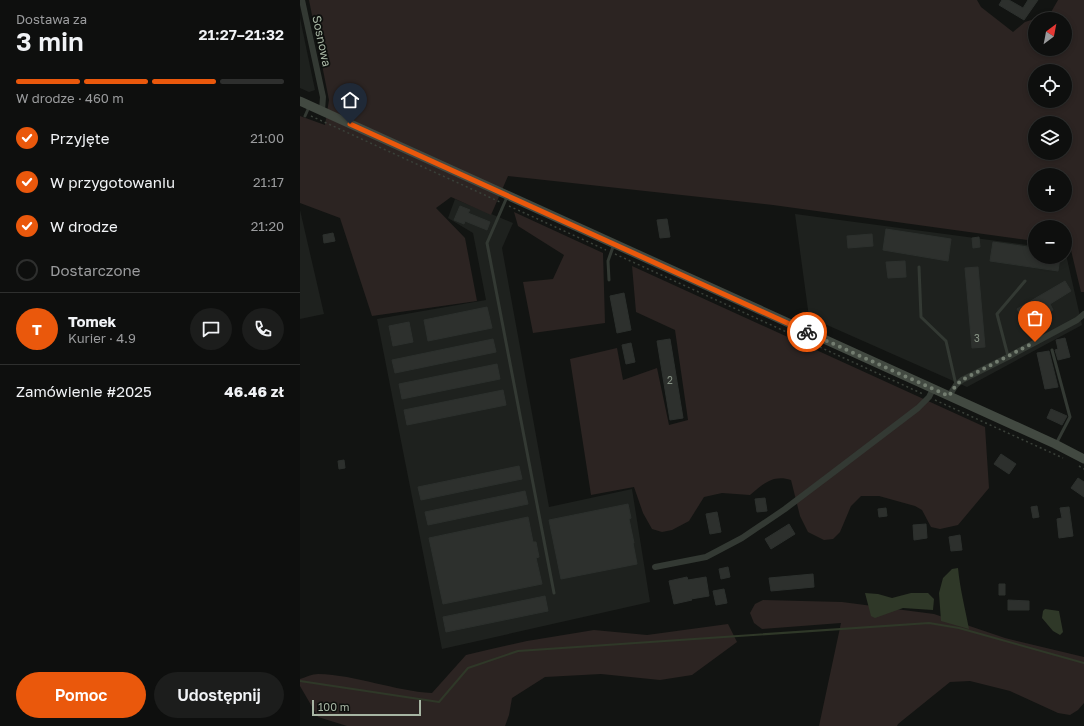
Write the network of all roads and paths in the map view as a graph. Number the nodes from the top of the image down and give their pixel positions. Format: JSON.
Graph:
{"nodes":[{"id":1,"x":302,"y":0,"type":"edge"},
{"id":2,"x":300,"y":101,"type":"edge"},
{"id":3,"x":310,"y":106,"type":"junction"},
{"id":4,"x":322,"y":111,"type":"junction"},
{"id":5,"x":305,"y":116,"type":"dead end"},
{"id":6,"x":508,"y":196,"type":"junction"},
{"id":7,"x":614,"y":244,"type":"junction"},
{"id":8,"x":919,"y":267,"type":"dead end"},
{"id":9,"x":609,"y":280,"type":"dead end"},
{"id":10,"x":1025,"y":282,"type":"dead end"},
{"id":11,"x":1084,"y":314,"type":"edge"},
{"id":12,"x":1052,"y":350,"type":"dead end"},
{"id":13,"x":1008,"y":357,"type":"junction"},
{"id":14,"x":956,"y":385,"type":"junction"},
{"id":15,"x":922,"y":393,"type":"dead end"},
{"id":16,"x":931,"y":393,"type":"junction"},
{"id":17,"x":949,"y":396,"type":"junction"},
{"id":18,"x":1055,"y":444,"type":"junction"},
{"id":19,"x":1065,"y":459,"type":"dead end"},
{"id":20,"x":1084,"y":459,"type":"edge"},
{"id":21,"x":1075,"y":464,"type":"dead end"},
{"id":22,"x":1084,"y":469,"type":"edge"},
{"id":23,"x":656,"y":567,"type":"dead end"},
{"id":24,"x":554,"y":593,"type":"dead end"}],
"edges":[{"from":1,"to":4,"type":"street","name":"Sosnowa"},
{"from":2,"to":3,"type":"street"},
{"from":3,"to":4,"type":"street"},
{"from":3,"to":5,"type":"lane"},
{"from":4,"to":6,"type":"street"},
{"from":6,"to":7,"type":"street"},
{"from":6,"to":24,"type":"lane"},
{"from":7,"to":9,"type":"lane"},
{"from":7,"to":16,"type":"street"},
{"from":8,"to":14,"type":"lane"},
{"from":10,"to":13,"type":"lane"},
{"from":11,"to":13,"type":"street"},
{"from":12,"to":18,"type":"lane"},
{"from":13,"to":14,"type":"street"},
{"from":14,"to":17,"type":"street"},
{"from":15,"to":16,"type":"path"},
{"from":16,"to":17,"type":"street"},
{"from":16,"to":19,"type":"path"},
{"from":16,"to":23,"type":"street"},
{"from":17,"to":18,"type":"street"},
{"from":18,"to":20,"type":"street"},
{"from":21,"to":22,"type":"path"}]}
